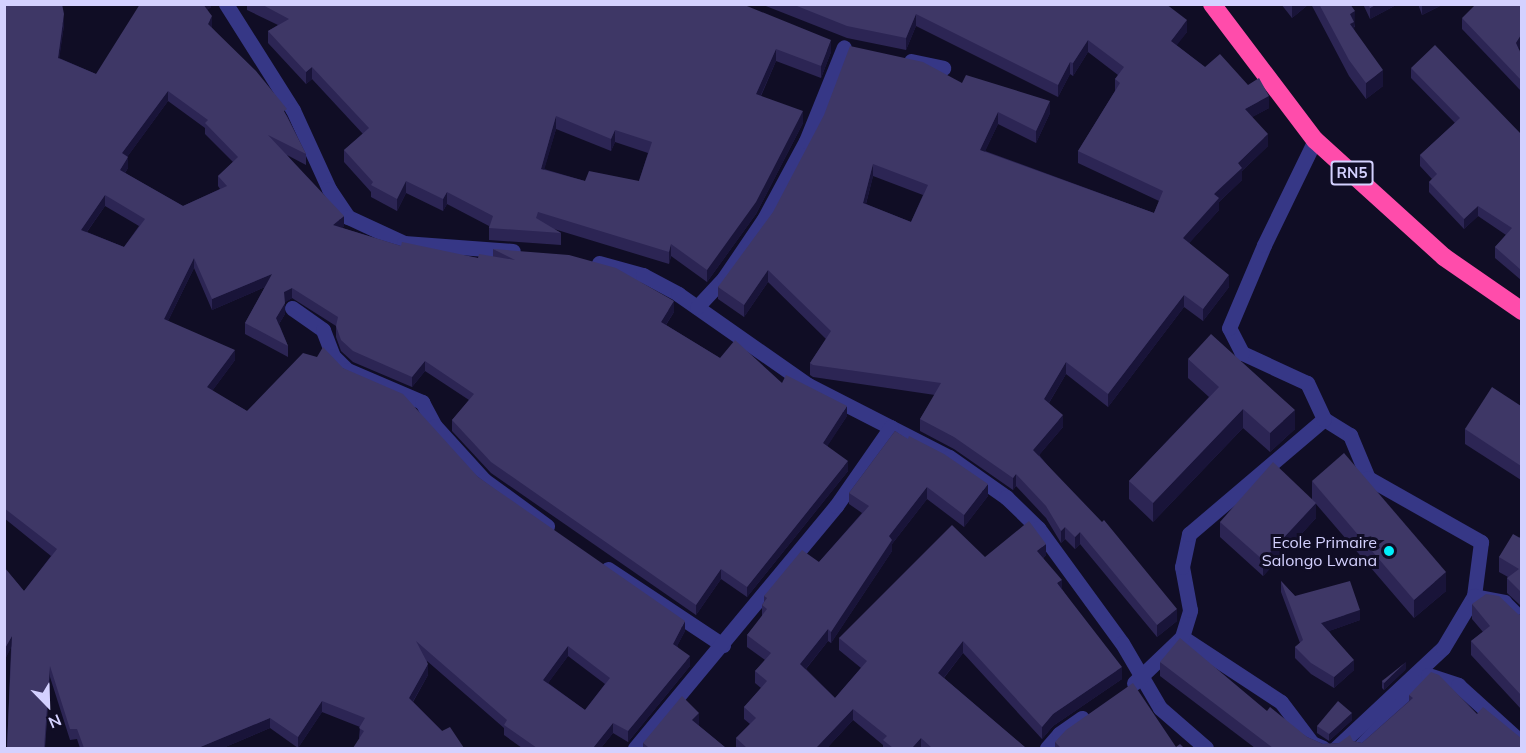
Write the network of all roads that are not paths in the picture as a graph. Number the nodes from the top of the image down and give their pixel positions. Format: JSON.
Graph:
{"nodes":[{"id":1,"x":226,"y":4,"type":"edge"},
{"id":2,"x":1212,"y":4,"type":"edge"},
{"id":3,"x":844,"y":46,"type":"dead end"},
{"id":4,"x":899,"y":58,"type":"edge"},
{"id":5,"x":943,"y":68,"type":"dead end"},
{"id":6,"x":1315,"y":140,"type":"junction"},
{"id":7,"x":527,"y":252,"type":"edge"},
{"id":8,"x":581,"y":259,"type":"edge"},
{"id":9,"x":697,"y":307,"type":"junction"},
{"id":10,"x":292,"y":308,"type":"dead end"},
{"id":11,"x":1521,"y":311,"type":"edge"},
{"id":12,"x":1324,"y":418,"type":"junction"},
{"id":13,"x":891,"y":427,"type":"junction"},
{"id":14,"x":556,"y":534,"type":"edge"},
{"id":15,"x":590,"y":557,"type":"edge"},
{"id":16,"x":1474,"y":596,"type":"junction"},
{"id":17,"x":1521,"y":620,"type":"edge"},
{"id":18,"x":1182,"y":637,"type":"junction"},
{"id":19,"x":723,"y":645,"type":"junction"},
{"id":20,"x":1142,"y":677,"type":"junction"},
{"id":21,"x":1124,"y":690,"type":"edge"},
{"id":22,"x":1096,"y":709,"type":"edge"},
{"id":23,"x":1521,"y":743,"type":"edge"},
{"id":24,"x":635,"y":748,"type":"edge"},
{"id":25,"x":1047,"y":748,"type":"edge"},
{"id":26,"x":1206,"y":748,"type":"edge"},
{"id":27,"x":1323,"y":748,"type":"edge"},
{"id":28,"x":1336,"y":748,"type":"edge"},
{"id":29,"x":1359,"y":748,"type":"edge"}],
"edges":[{"from":1,"to":7,"type":"street"},
{"from":2,"to":6,"type":"highway","number":"RN5"},
{"from":3,"to":9,"type":"street"},
{"from":4,"to":5,"type":"street"},
{"from":6,"to":11,"type":"highway","number":"RN5"},
{"from":6,"to":12,"type":"street"},
{"from":8,"to":9,"type":"street"},
{"from":9,"to":13,"type":"street"},
{"from":10,"to":14,"type":"street"},
{"from":12,"to":16,"type":"street"},
{"from":12,"to":18,"type":"street"},
{"from":13,"to":19,"type":"street"},
{"from":13,"to":20,"type":"street"},
{"from":15,"to":19,"type":"street"},
{"from":16,"to":17,"type":"street"},
{"from":16,"to":28,"type":"street"},
{"from":18,"to":20,"type":"street"},
{"from":18,"to":27,"type":"street"},
{"from":19,"to":24,"type":"street"},
{"from":20,"to":21,"type":"street"},
{"from":20,"to":26,"type":"street"},
{"from":22,"to":25,"type":"street"},
{"from":23,"to":29,"type":"street"}]}
